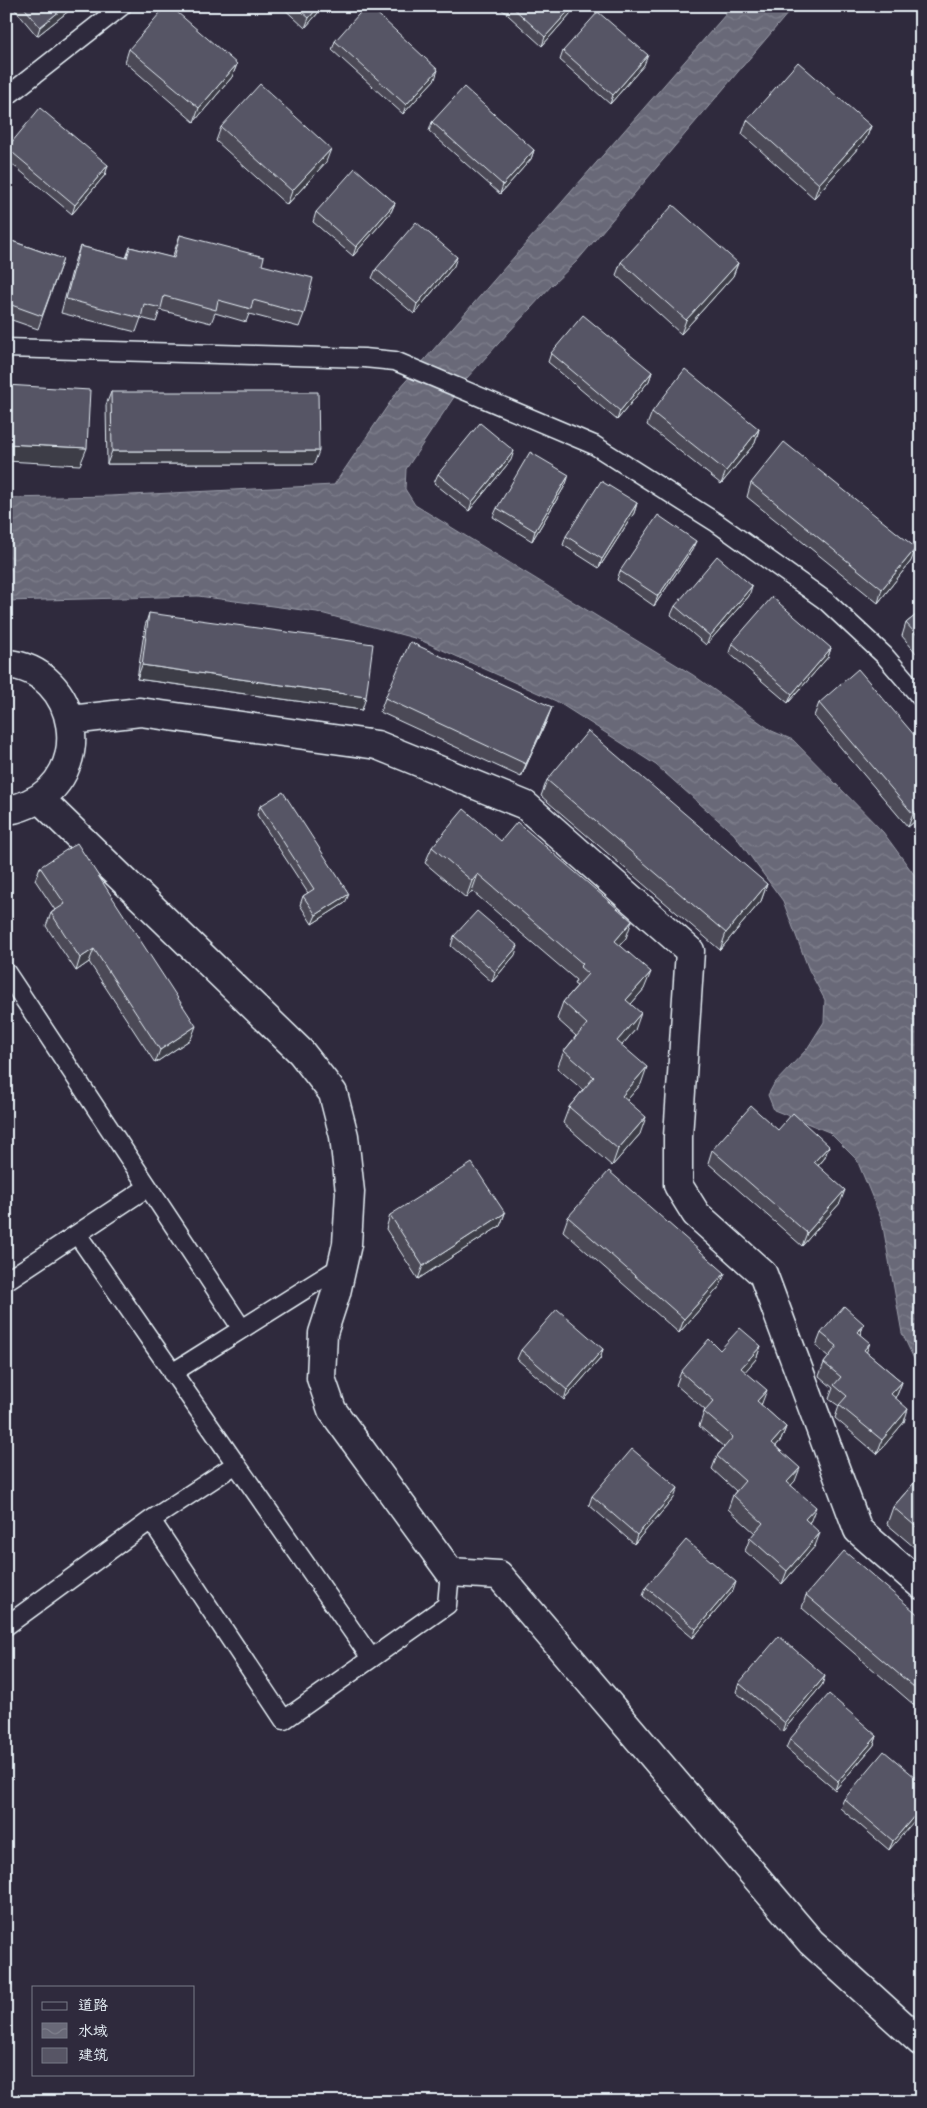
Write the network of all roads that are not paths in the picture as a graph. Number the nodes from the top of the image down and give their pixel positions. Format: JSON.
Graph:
{"nodes":[{"id":1,"x":122,"y":6,"type":"edge"},
{"id":2,"x":6,"y":97,"type":"edge"},
{"id":3,"x":6,"y":348,"type":"edge"},
{"id":4,"x":6,"y":664,"type":"edge"},
{"id":5,"x":921,"y":698,"type":"edge"},
{"id":6,"x":71,"y":720,"type":"junction"},
{"id":7,"x":40,"y":799,"type":"junction"},
{"id":8,"x":6,"y":810,"type":"edge"},
{"id":9,"x":6,"y":972,"type":"edge"},
{"id":10,"x":148,"y":1187,"type":"junction"},
{"id":11,"x":78,"y":1234,"type":"junction"},
{"id":12,"x":342,"y":1266,"type":"junction"},
{"id":13,"x":6,"y":1275,"type":"edge"},
{"id":14,"x":242,"y":1328,"type":"junction"},
{"id":15,"x":172,"y":1373,"type":"junction"},
{"id":16,"x":236,"y":1464,"type":"junction"},
{"id":17,"x":151,"y":1520,"type":"junction"},
{"id":18,"x":450,"y":1572,"type":"junction"},
{"id":19,"x":921,"y":1584,"type":"edge"},
{"id":20,"x":6,"y":1626,"type":"edge"},
{"id":21,"x":371,"y":1658,"type":"junction"},
{"id":22,"x":921,"y":2042,"type":"edge"}],
"edges":[{"from":1,"to":2,"type":"lane"},
{"from":3,"to":5,"type":"lane"},
{"from":4,"to":6,"type":"street"},
{"from":6,"to":7,"type":"street"},
{"from":6,"to":19,"type":"street"},
{"from":7,"to":8,"type":"street"},
{"from":7,"to":12,"type":"street"},
{"from":9,"to":10,"type":"lane"},
{"from":10,"to":11,"type":"lane"},
{"from":10,"to":14,"type":"lane"},
{"from":11,"to":13,"type":"lane"},
{"from":11,"to":15,"type":"lane"},
{"from":12,"to":14,"type":"lane"},
{"from":12,"to":18,"type":"street"},
{"from":14,"to":15,"type":"lane"},
{"from":15,"to":16,"type":"lane"},
{"from":16,"to":17,"type":"lane"},
{"from":16,"to":21,"type":"lane"},
{"from":17,"to":20,"type":"lane"},
{"from":17,"to":21,"type":"lane"},
{"from":18,"to":21,"type":"lane"},
{"from":18,"to":22,"type":"street"}]}
